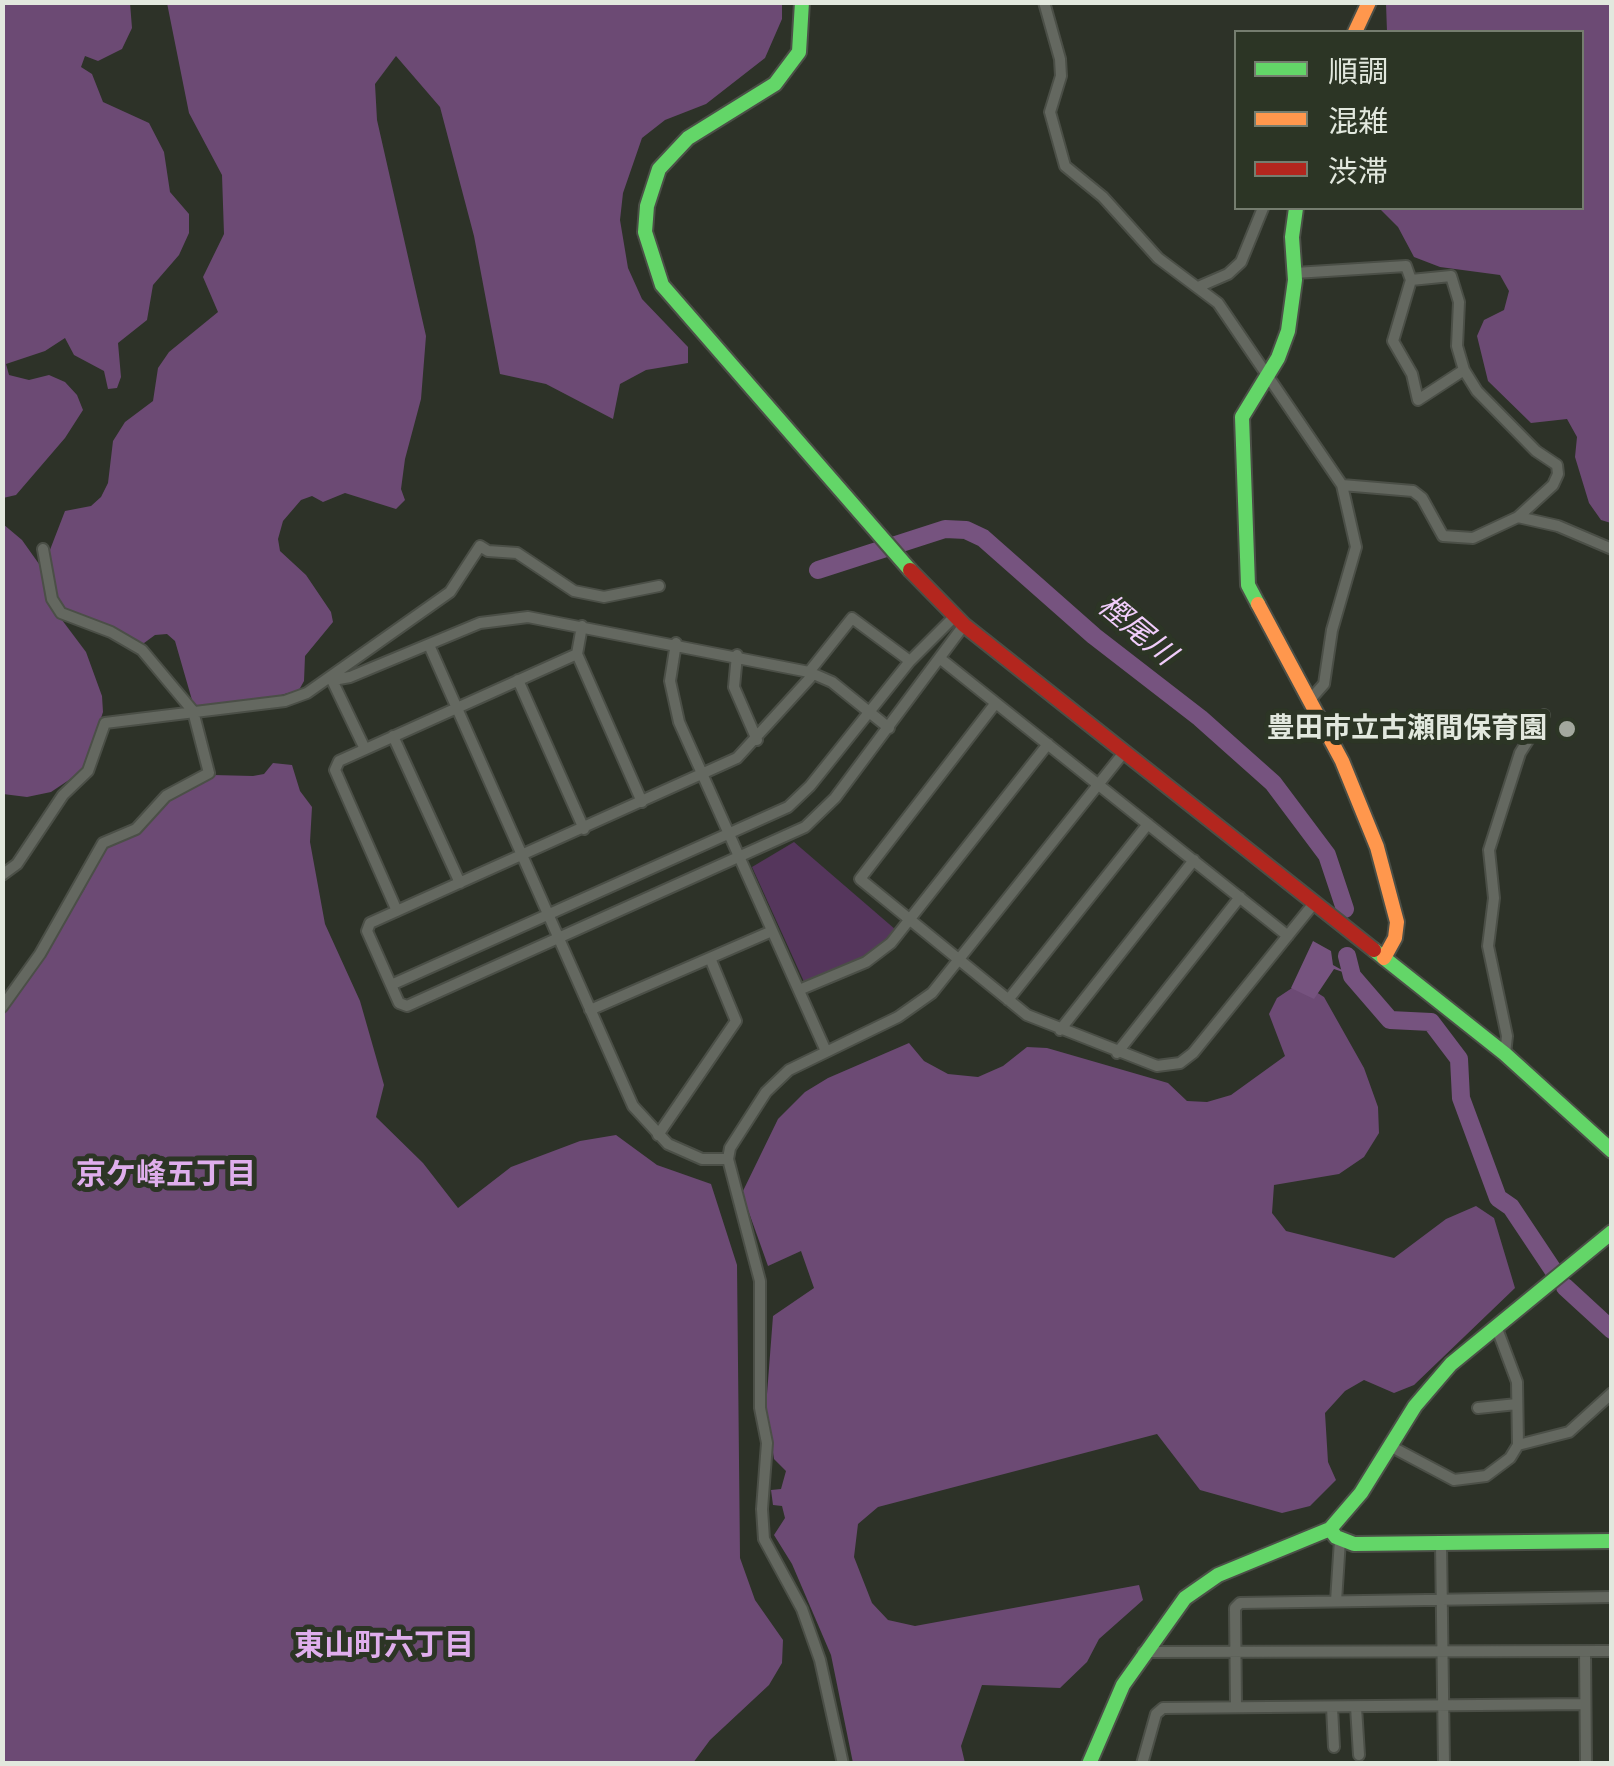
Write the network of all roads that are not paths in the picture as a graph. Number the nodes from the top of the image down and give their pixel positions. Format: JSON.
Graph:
{"nodes":[{"id":1,"x":802,"y":2,"type":"edge"},
{"id":2,"x":1044,"y":2,"type":"edge"},
{"id":3,"x":1369,"y":2,"type":"edge"},
{"id":4,"x":1357,"y":30,"type":"edge"},
{"id":5,"x":1262,"y":210,"type":"edge"},
{"id":6,"x":1296,"y":210,"type":"edge"},
{"id":7,"x":1294,"y":274,"type":"junction"},
{"id":8,"x":1411,"y":280,"type":"junction"},
{"id":9,"x":1198,"y":287,"type":"junction"},
{"id":10,"x":1464,"y":370,"type":"junction"},
{"id":11,"x":1268,"y":376,"type":"junction"},
{"id":12,"x":1342,"y":485,"type":"junction"},
{"id":13,"x":1518,"y":517,"type":"junction"},
{"id":14,"x":42,"y":549,"type":"dead end"},
{"id":15,"x":1612,"y":549,"type":"edge"},
{"id":16,"x":659,"y":586,"type":"dead end"},
{"id":17,"x":960,"y":621,"type":"junction"},
{"id":18,"x":582,"y":626,"type":"junction"},
{"id":19,"x":676,"y":643,"type":"junction"},
{"id":20,"x":429,"y":645,"type":"junction"},
{"id":21,"x":577,"y":654,"type":"junction"},
{"id":22,"x":737,"y":655,"type":"junction"},
{"id":23,"x":942,"y":660,"type":"junction"},
{"id":24,"x":910,"y":661,"type":"junction"},
{"id":25,"x":809,"y":672,"type":"junction"},
{"id":26,"x":332,"y":680,"type":"junction"},
{"id":27,"x":518,"y":680,"type":"junction"},
{"id":28,"x":1308,"y":701,"type":"junction"},
{"id":29,"x":995,"y":704,"type":"junction"},
{"id":30,"x":456,"y":707,"type":"junction"},
{"id":31,"x":193,"y":711,"type":"junction"},
{"id":32,"x":870,"y":711,"type":"junction"},
{"id":33,"x":1544,"y":715,"type":"dead end"},
{"id":34,"x":889,"y":728,"type":"junction"},
{"id":35,"x":392,"y":736,"type":"junction"},
{"id":36,"x":758,"y":740,"type":"junction"},
{"id":37,"x":1048,"y":744,"type":"junction"},
{"id":38,"x":365,"y":749,"type":"junction"},
{"id":39,"x":1124,"y":751,"type":"junction"},
{"id":40,"x":703,"y":776,"type":"junction"},
{"id":41,"x":1099,"y":786,"type":"junction"},
{"id":42,"x":642,"y":802,"type":"junction"},
{"id":43,"x":1148,"y":824,"type":"junction"},
{"id":44,"x":584,"y":828,"type":"junction"},
{"id":45,"x":731,"y":835,"type":"junction"},
{"id":46,"x":523,"y":856,"type":"junction"},
{"id":47,"x":740,"y":858,"type":"junction"},
{"id":48,"x":1194,"y":860,"type":"junction"},
{"id":49,"x":2,"y":874,"type":"edge"},
{"id":50,"x":460,"y":884,"type":"junction"},
{"id":51,"x":1240,"y":897,"type":"junction"},
{"id":52,"x":1315,"y":902,"type":"junction"},
{"id":53,"x":397,"y":911,"type":"junction"},
{"id":54,"x":548,"y":915,"type":"junction"},
{"id":55,"x":909,"y":923,"type":"junction"},
{"id":56,"x":772,"y":931,"type":"junction"},
{"id":57,"x":1288,"y":936,"type":"junction"},
{"id":58,"x":558,"y":938,"type":"junction"},
{"id":59,"x":710,"y":958,"type":"junction"},
{"id":60,"x":1384,"y":958,"type":"junction"},
{"id":61,"x":959,"y":961,"type":"junction"},
{"id":62,"x":391,"y":985,"type":"junction"},
{"id":63,"x":799,"y":990,"type":"junction"},
{"id":64,"x":1008,"y":1000,"type":"junction"},
{"id":65,"x":2,"y":1006,"type":"edge"},
{"id":66,"x":590,"y":1010,"type":"junction"},
{"id":67,"x":1060,"y":1030,"type":"junction"},
{"id":68,"x":825,"y":1049,"type":"junction"},
{"id":69,"x":1117,"y":1053,"type":"junction"},
{"id":70,"x":1505,"y":1054,"type":"junction"},
{"id":71,"x":658,"y":1135,"type":"junction"},
{"id":72,"x":1612,"y":1151,"type":"edge"},
{"id":73,"x":728,"y":1159,"type":"junction"},
{"id":74,"x":1612,"y":1232,"type":"edge"},
{"id":75,"x":1496,"y":1326,"type":"junction"},
{"id":76,"x":1612,"y":1393,"type":"edge"},
{"id":77,"x":1518,"y":1404,"type":"junction"},
{"id":78,"x":1478,"y":1408,"type":"dead end"},
{"id":79,"x":1518,"y":1445,"type":"junction"},
{"id":80,"x":1390,"y":1446,"type":"junction"},
{"id":81,"x":1335,"y":1534,"type":"junction"},
{"id":82,"x":1612,"y":1541,"type":"edge"},
{"id":83,"x":1441,"y":1543,"type":"junction"},
{"id":84,"x":1612,"y":1597,"type":"edge"},
{"id":85,"x":1442,"y":1600,"type":"junction"},
{"id":86,"x":1336,"y":1601,"type":"junction"},
{"id":87,"x":1612,"y":1651,"type":"edge"},
{"id":88,"x":1144,"y":1652,"type":"junction"},
{"id":89,"x":1585,"y":1652,"type":"junction"},
{"id":90,"x":1443,"y":1653,"type":"junction"},
{"id":91,"x":1236,"y":1654,"type":"junction"},
{"id":92,"x":1586,"y":1704,"type":"junction"},
{"id":93,"x":1443,"y":1706,"type":"junction"},
{"id":94,"x":1236,"y":1707,"type":"junction"},
{"id":95,"x":1332,"y":1707,"type":"junction"},
{"id":96,"x":1356,"y":1707,"type":"junction"},
{"id":97,"x":1334,"y":1748,"type":"dead end"},
{"id":98,"x":1359,"y":1755,"type":"dead end"},
{"id":99,"x":843,"y":1764,"type":"edge"},
{"id":100,"x":1089,"y":1764,"type":"edge"},
{"id":101,"x":1142,"y":1764,"type":"edge"},
{"id":102,"x":1444,"y":1764,"type":"edge"},
{"id":103,"x":1586,"y":1764,"type":"edge"}],
"edges":[{"from":1,"to":17,"type":"street"},
{"from":2,"to":9,"type":"street"},
{"from":3,"to":4,"type":"street"},
{"from":5,"to":9,"type":"street"},
{"from":6,"to":7,"type":"street"},
{"from":7,"to":8,"type":"street"},
{"from":7,"to":11,"type":"street"},
{"from":8,"to":10,"type":"street"},
{"from":8,"to":10,"type":"street"},
{"from":9,"to":11,"type":"street"},
{"from":10,"to":13,"type":"street"},
{"from":11,"to":12,"type":"street"},
{"from":11,"to":28,"type":"street"},
{"from":12,"to":13,"type":"street"},
{"from":12,"to":28,"type":"street"},
{"from":13,"to":15,"type":"street"},
{"from":14,"to":31,"type":"street"},
{"from":16,"to":26,"type":"street"},
{"from":17,"to":23,"type":"street"},
{"from":17,"to":24,"type":"street"},
{"from":17,"to":39,"type":"street"},
{"from":18,"to":19,"type":"street"},
{"from":18,"to":20,"type":"street"},
{"from":18,"to":21,"type":"street"},
{"from":19,"to":22,"type":"street"},
{"from":19,"to":40,"type":"street"},
{"from":20,"to":26,"type":"street"},
{"from":20,"to":30,"type":"street"},
{"from":21,"to":27,"type":"street"},
{"from":21,"to":42,"type":"street"},
{"from":22,"to":25,"type":"street"},
{"from":22,"to":36,"type":"street"},
{"from":23,"to":29,"type":"street"},
{"from":23,"to":34,"type":"street"},
{"from":24,"to":25,"type":"street"},
{"from":24,"to":32,"type":"street"},
{"from":25,"to":32,"type":"street"},
{"from":25,"to":36,"type":"street"},
{"from":26,"to":31,"type":"street"},
{"from":26,"to":38,"type":"street"},
{"from":27,"to":30,"type":"street"},
{"from":27,"to":44,"type":"street"},
{"from":28,"to":60,"type":"street"},
{"from":29,"to":37,"type":"street"},
{"from":29,"to":55,"type":"street"},
{"from":30,"to":35,"type":"street"},
{"from":30,"to":46,"type":"street"},
{"from":31,"to":49,"type":"street"},
{"from":31,"to":65,"type":"street"},
{"from":32,"to":34,"type":"street"},
{"from":32,"to":45,"type":"street"},
{"from":33,"to":70,"type":"street"},
{"from":34,"to":47,"type":"street"},
{"from":35,"to":38,"type":"street"},
{"from":35,"to":50,"type":"street"},
{"from":36,"to":40,"type":"street"},
{"from":37,"to":41,"type":"street"},
{"from":37,"to":55,"type":"street"},
{"from":38,"to":53,"type":"street"},
{"from":39,"to":41,"type":"street"},
{"from":39,"to":52,"type":"street"},
{"from":40,"to":42,"type":"street"},
{"from":40,"to":45,"type":"street"},
{"from":41,"to":43,"type":"street"},
{"from":41,"to":61,"type":"street"},
{"from":42,"to":44,"type":"street"},
{"from":43,"to":48,"type":"street"},
{"from":43,"to":64,"type":"street"},
{"from":44,"to":46,"type":"street"},
{"from":45,"to":47,"type":"street"},
{"from":45,"to":54,"type":"street"},
{"from":46,"to":50,"type":"street"},
{"from":46,"to":54,"type":"street"},
{"from":47,"to":56,"type":"street"},
{"from":47,"to":58,"type":"street"},
{"from":48,"to":51,"type":"street"},
{"from":48,"to":67,"type":"street"},
{"from":50,"to":53,"type":"street"},
{"from":51,"to":57,"type":"street"},
{"from":51,"to":69,"type":"street"},
{"from":52,"to":57,"type":"street"},
{"from":52,"to":60,"type":"street"},
{"from":53,"to":62,"type":"street"},
{"from":54,"to":58,"type":"street"},
{"from":54,"to":62,"type":"street"},
{"from":55,"to":61,"type":"street"},
{"from":55,"to":63,"type":"street"},
{"from":56,"to":59,"type":"street"},
{"from":56,"to":63,"type":"street"},
{"from":57,"to":69,"type":"street"},
{"from":58,"to":62,"type":"street"},
{"from":58,"to":66,"type":"street"},
{"from":59,"to":66,"type":"street"},
{"from":59,"to":71,"type":"street"},
{"from":60,"to":70,"type":"street"},
{"from":61,"to":64,"type":"street"},
{"from":61,"to":68,"type":"street"},
{"from":63,"to":68,"type":"street"},
{"from":64,"to":67,"type":"street"},
{"from":66,"to":71,"type":"street"},
{"from":67,"to":69,"type":"street"},
{"from":68,"to":73,"type":"street"},
{"from":70,"to":72,"type":"street"},
{"from":71,"to":73,"type":"street"},
{"from":73,"to":99,"type":"street"},
{"from":74,"to":75,"type":"street"},
{"from":75,"to":77,"type":"street"},
{"from":75,"to":80,"type":"street"},
{"from":76,"to":79,"type":"street"},
{"from":77,"to":78,"type":"street"},
{"from":77,"to":79,"type":"street"},
{"from":79,"to":80,"type":"street"},
{"from":80,"to":81,"type":"street"},
{"from":81,"to":83,"type":"street"},
{"from":81,"to":86,"type":"street"},
{"from":81,"to":88,"type":"street"},
{"from":82,"to":83,"type":"street"},
{"from":83,"to":85,"type":"street"},
{"from":84,"to":85,"type":"street"},
{"from":85,"to":86,"type":"street"},
{"from":85,"to":90,"type":"street"},
{"from":86,"to":91,"type":"street"},
{"from":87,"to":89,"type":"street"},
{"from":88,"to":91,"type":"street"},
{"from":88,"to":100,"type":"street"},
{"from":89,"to":90,"type":"street"},
{"from":89,"to":92,"type":"street"},
{"from":90,"to":91,"type":"street"},
{"from":90,"to":93,"type":"street"},
{"from":91,"to":94,"type":"street"},
{"from":92,"to":93,"type":"street"},
{"from":92,"to":103,"type":"street"},
{"from":93,"to":96,"type":"street"},
{"from":93,"to":102,"type":"street"},
{"from":94,"to":95,"type":"street"},
{"from":94,"to":101,"type":"street"},
{"from":95,"to":96,"type":"street"},
{"from":95,"to":97,"type":"street"},
{"from":96,"to":98,"type":"street"}]}
